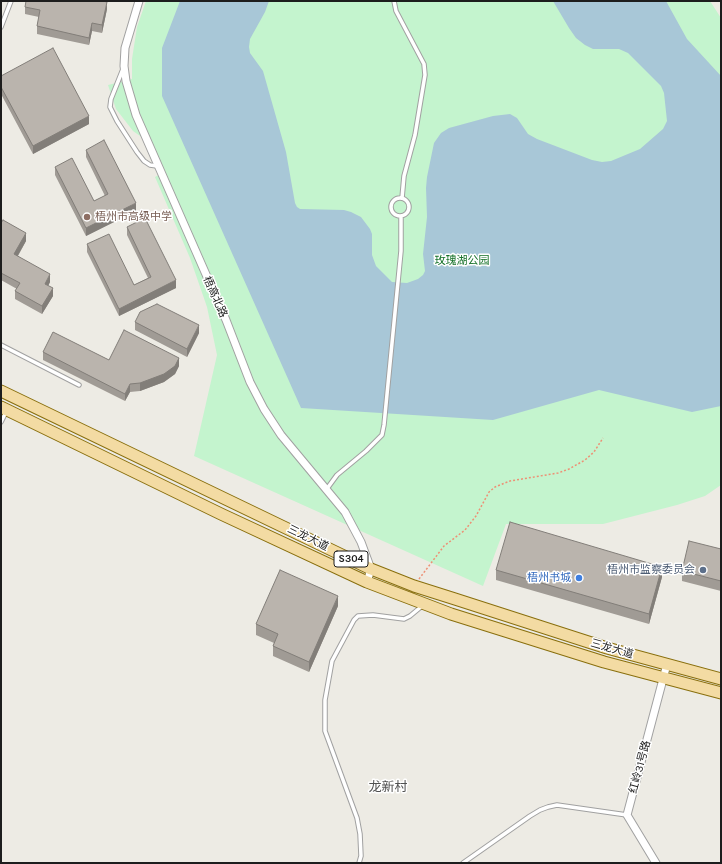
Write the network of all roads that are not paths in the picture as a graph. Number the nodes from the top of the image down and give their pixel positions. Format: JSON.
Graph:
{"nodes":[{"id":1,"x":11,"y":1,"type":"edge"},
{"id":2,"x":139,"y":1,"type":"edge"},
{"id":3,"x":394,"y":1,"type":"edge"},
{"id":4,"x":1,"y":28,"type":"edge"},
{"id":5,"x":124,"y":66,"type":"junction"},
{"id":6,"x":157,"y":166,"type":"junction"},
{"id":7,"x":402,"y":198,"type":"junction"},
{"id":8,"x":401,"y":216,"type":"junction"},
{"id":9,"x":1,"y":345,"type":"edge"},
{"id":10,"x":79,"y":385,"type":"dead end"},
{"id":11,"x":1,"y":391,"type":"edge"},
{"id":12,"x":4,"y":408,"type":"edge"},
{"id":13,"x":1,"y":422,"type":"edge"},
{"id":14,"x":326,"y":490,"type":"junction"},
{"id":15,"x":371,"y":569,"type":"junction"},
{"id":16,"x":367,"y":582,"type":"junction"},
{"id":17,"x":424,"y":604,"type":"junction"},
{"id":18,"x":667,"y":664,"type":"junction"},
{"id":19,"x":663,"y":678,"type":"junction"},
{"id":20,"x":721,"y":679,"type":"edge"},
{"id":21,"x":721,"y":694,"type":"edge"},
{"id":22,"x":627,"y":815,"type":"junction"},
{"id":23,"x":359,"y":863,"type":"edge"},
{"id":24,"x":463,"y":863,"type":"edge"},
{"id":25,"x":656,"y":863,"type":"edge"}],
"edges":[{"from":1,"to":4,"type":"lane"},
{"from":2,"to":5,"type":"street","name":"梧高北路"},
{"from":3,"to":7,"type":"lane"},
{"from":5,"to":6,"type":"street","name":"梧高北路"},
{"from":5,"to":6,"type":"lane"},
{"from":6,"to":14,"type":"street","name":"梧高北路"},
{"from":7,"to":8,"type":"lane"},
{"from":7,"to":8,"type":"lane"},
{"from":8,"to":14,"type":"lane"},
{"from":9,"to":10,"type":"lane"},
{"from":11,"to":15,"type":"main road","name":"三龙大道","number":"S304"},
{"from":12,"to":13,"type":"lane"},
{"from":12,"to":16,"type":"main road","name":"三龙大道","number":"S304"},
{"from":14,"to":15,"type":"street","name":"梧高北路"},
{"from":15,"to":16,"type":"street"},
{"from":15,"to":18,"type":"main road","name":"三龙大道","number":"S304"},
{"from":16,"to":17,"type":"main road","name":"三龙大道","number":"S304"},
{"from":17,"to":19,"type":"main road","name":"三龙大道","number":"S304"},
{"from":17,"to":23,"type":"lane"},
{"from":18,"to":19,"type":"street","name":"红岭31号路"},
{"from":18,"to":20,"type":"main road","name":"三龙大道","number":"S304"},
{"from":19,"to":21,"type":"main road","name":"三龙大道","number":"S304"},
{"from":19,"to":22,"type":"street","name":"红岭31号路"},
{"from":22,"to":24,"type":"lane"},
{"from":22,"to":25,"type":"street"}]}
